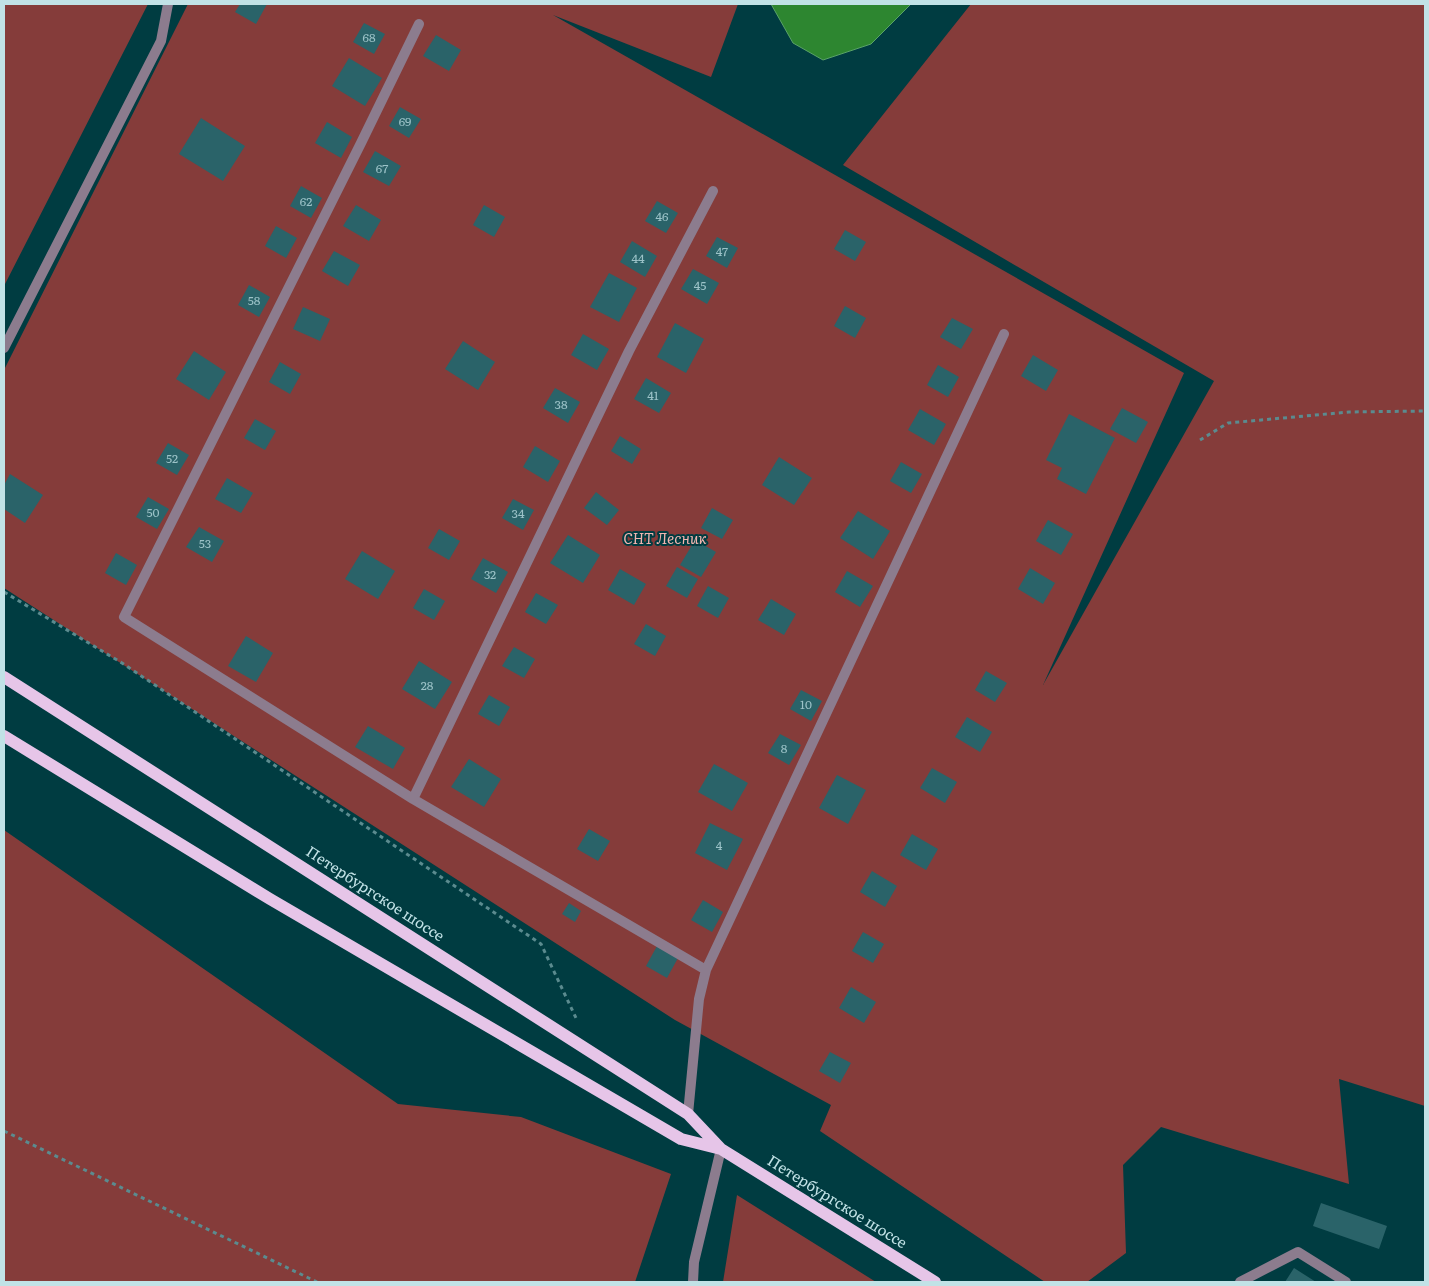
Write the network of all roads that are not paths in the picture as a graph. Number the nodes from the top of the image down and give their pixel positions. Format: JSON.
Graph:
{"nodes":[{"id":1,"x":168,"y":4,"type":"edge"},
{"id":2,"x":419,"y":24,"type":"dead end"},
{"id":3,"x":714,"y":190,"type":"dead end"},
{"id":4,"x":1004,"y":334,"type":"dead end"},
{"id":5,"x":4,"y":348,"type":"edge"},
{"id":6,"x":4,"y":677,"type":"edge"},
{"id":7,"x":4,"y":736,"type":"edge"},
{"id":8,"x":413,"y":799,"type":"junction"},
{"id":9,"x":706,"y":970,"type":"junction"},
{"id":10,"x":688,"y":1114,"type":"junction"},
{"id":11,"x":720,"y":1149,"type":"junction"},
{"id":12,"x":693,"y":1282,"type":"edge"},
{"id":13,"x":935,"y":1282,"type":"edge"},
{"id":14,"x":1240,"y":1282,"type":"edge"},
{"id":15,"x":1346,"y":1282,"type":"edge"}],
"edges":[{"from":1,"to":5,"type":"street"},
{"from":2,"to":8,"type":"street"},
{"from":3,"to":8,"type":"street"},
{"from":4,"to":9,"type":"street"},
{"from":6,"to":10,"type":"main road","name":"Петербургское шоссе"},
{"from":7,"to":11,"type":"main road","name":"Петербургское шоссе"},
{"from":8,"to":9,"type":"street"},
{"from":9,"to":10,"type":"street"},
{"from":10,"to":11,"type":"main road","name":"Петербургское шоссе"},
{"from":11,"to":12,"type":"street"},
{"from":11,"to":13,"type":"main road","name":"Петербургское шоссе"},
{"from":14,"to":15,"type":"street"}]}
